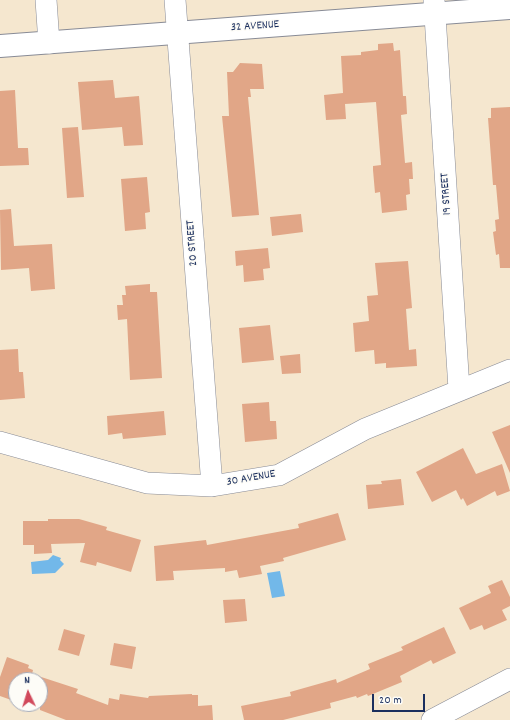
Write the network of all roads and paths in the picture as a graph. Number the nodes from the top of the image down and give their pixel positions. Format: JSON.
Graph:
{"nodes":[{"id":1,"x":46,"y":0,"type":"edge"},
{"id":2,"x":175,"y":0,"type":"edge"},
{"id":3,"x":435,"y":7,"type":"edge"},
{"id":4,"x":510,"y":8,"type":"edge"},
{"id":5,"x":177,"y":33,"type":"junction"},
{"id":6,"x":49,"y":43,"type":"junction"},
{"id":7,"x":0,"y":46,"type":"edge"},
{"id":8,"x":510,"y":370,"type":"edge"},
{"id":9,"x":459,"y":389,"type":"junction"},
{"id":10,"x":0,"y":442,"type":"edge"},
{"id":11,"x":212,"y":486,"type":"junction"},
{"id":12,"x":510,"y":680,"type":"edge"},
{"id":13,"x":432,"y":720,"type":"edge"}],
"edges":[{"from":1,"to":6,"type":"street"},
{"from":2,"to":5,"type":"street","name":"20 STREET"},
{"from":3,"to":4,"type":"street","name":"32 AVENUE"},
{"from":3,"to":5,"type":"street","name":"32 AVENUE"},
{"from":3,"to":9,"type":"street","name":"19 STREET"},
{"from":5,"to":6,"type":"street","name":"32 AVENUE"},
{"from":5,"to":11,"type":"street","name":"20 STREET"},
{"from":6,"to":7,"type":"street","name":"32 AVENUE"},
{"from":8,"to":9,"type":"street","name":"30 AVENUE"},
{"from":9,"to":11,"type":"street","name":"30 AVENUE"},
{"from":10,"to":11,"type":"street","name":"30 AVENUE"},
{"from":12,"to":13,"type":"street"}]}
